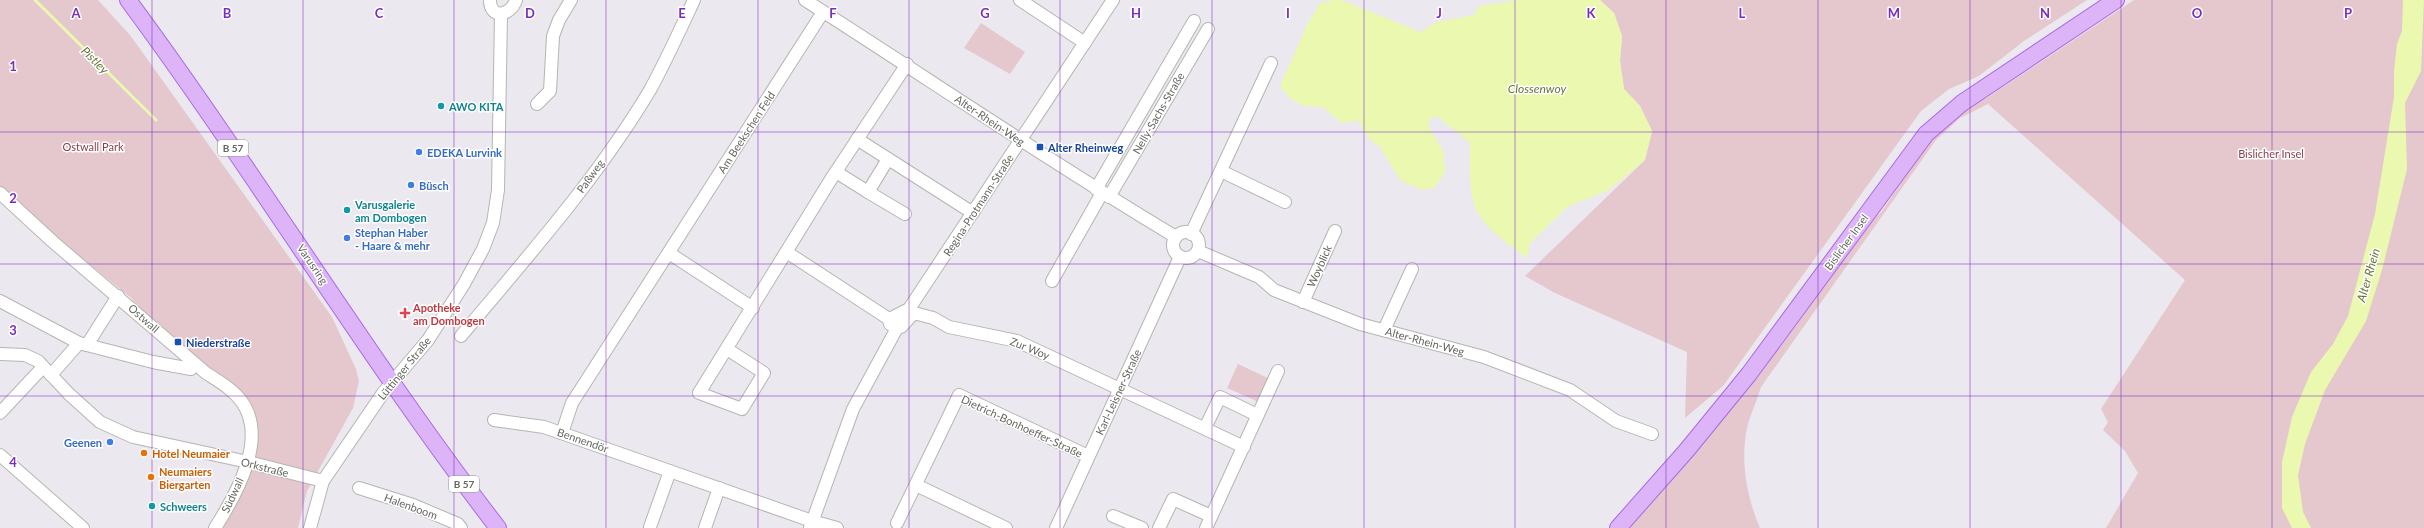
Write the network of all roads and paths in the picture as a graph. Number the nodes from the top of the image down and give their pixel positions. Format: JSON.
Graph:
{"nodes":[{"id":1,"x":128,"y":0,"type":"edge"},
{"id":2,"x":490,"y":0,"type":"edge"},
{"id":3,"x":516,"y":0,"type":"edge"},
{"id":4,"x":571,"y":0,"type":"edge"},
{"id":5,"x":694,"y":0,"type":"edge"},
{"id":6,"x":805,"y":0,"type":"edge"},
{"id":7,"x":1020,"y":0,"type":"edge"},
{"id":8,"x":1113,"y":0,"type":"edge"},
{"id":9,"x":2116,"y":0,"type":"edge"},
{"id":10,"x":823,"y":12,"type":"junction"},
{"id":11,"x":501,"y":14,"type":"junction"},
{"id":12,"x":1194,"y":21,"type":"dead end"},
{"id":13,"x":1208,"y":29,"type":"dead end"},
{"id":14,"x":1085,"y":43,"type":"junction"},
{"id":15,"x":907,"y":64,"type":"junction"},
{"id":16,"x":1271,"y":64,"type":"dead end"},
{"id":17,"x":537,"y":104,"type":"dead end"},
{"id":18,"x":857,"y":139,"type":"junction"},
{"id":19,"x":1020,"y":141,"type":"junction"},
{"id":20,"x":888,"y":159,"type":"junction"},
{"id":21,"x":1221,"y":171,"type":"junction"},
{"id":22,"x":836,"y":172,"type":"junction"},
{"id":23,"x":868,"y":192,"type":"junction"},
{"id":24,"x":0,"y":193,"type":"edge"},
{"id":25,"x":1102,"y":193,"type":"junction"},
{"id":26,"x":1285,"y":202,"type":"dead end"},
{"id":27,"x":973,"y":213,"type":"junction"},
{"id":28,"x":905,"y":214,"type":"dead end"},
{"id":29,"x":1335,"y":231,"type":"dead end"},
{"id":30,"x":1191,"y":234,"type":"junction"},
{"id":31,"x":1176,"y":238,"type":"junction"},
{"id":32,"x":1198,"y":251,"type":"junction"},
{"id":33,"x":669,"y":253,"type":"junction"},
{"id":34,"x":788,"y":253,"type":"junction"},
{"id":35,"x":1180,"y":257,"type":"junction"},
{"id":36,"x":1412,"y":269,"type":"dead end"},
{"id":37,"x":1052,"y":280,"type":"dead end"},
{"id":38,"x":118,"y":296,"type":"junction"},
{"id":39,"x":0,"y":301,"type":"edge"},
{"id":40,"x":1303,"y":302,"type":"junction"},
{"id":41,"x":753,"y":308,"type":"junction"},
{"id":42,"x":911,"y":311,"type":"junction"},
{"id":43,"x":893,"y":324,"type":"junction"},
{"id":44,"x":1384,"y":330,"type":"junction"},
{"id":45,"x":461,"y":336,"type":"dead end"},
{"id":46,"x":83,"y":344,"type":"junction"},
{"id":47,"x":727,"y":349,"type":"junction"},
{"id":48,"x":0,"y":354,"type":"edge"},
{"id":49,"x":191,"y":369,"type":"dead end"},
{"id":50,"x":47,"y":371,"type":"junction"},
{"id":51,"x":1278,"y":371,"type":"dead end"},
{"id":52,"x":392,"y":380,"type":"junction"},
{"id":53,"x":1120,"y":389,"type":"junction"},
{"id":54,"x":0,"y":413,"type":"edge"},
{"id":55,"x":1257,"y":416,"type":"junction"},
{"id":56,"x":494,"y":420,"type":"dead end"},
{"id":57,"x":1205,"y":428,"type":"junction"},
{"id":58,"x":562,"y":433,"type":"junction"},
{"id":59,"x":1652,"y":434,"type":"dead end"},
{"id":60,"x":1244,"y":447,"type":"junction"},
{"id":61,"x":0,"y":455,"type":"edge"},
{"id":62,"x":1088,"y":456,"type":"junction"},
{"id":63,"x":248,"y":462,"type":"junction"},
{"id":64,"x":670,"y":471,"type":"junction"},
{"id":65,"x":323,"y":481,"type":"junction"},
{"id":66,"x":916,"y":485,"type":"junction"},
{"id":67,"x":359,"y":488,"type":"dead end"},
{"id":68,"x":719,"y":488,"type":"junction"},
{"id":69,"x":1113,"y":516,"type":"dead end"},
{"id":70,"x":1211,"y":516,"type":"junction"},
{"id":71,"x":897,"y":523,"type":"dead end"},
{"id":72,"x":811,"y":525,"type":"edge"},
{"id":73,"x":650,"y":527,"type":"edge"},
{"id":74,"x":83,"y":528,"type":"edge"},
{"id":75,"x":215,"y":528,"type":"edge"},
{"id":76,"x":310,"y":528,"type":"edge"},
{"id":77,"x":461,"y":528,"type":"edge"},
{"id":78,"x":498,"y":528,"type":"edge"},
{"id":79,"x":705,"y":528,"type":"edge"},
{"id":80,"x":838,"y":528,"type":"edge"},
{"id":81,"x":1006,"y":528,"type":"edge"},
{"id":82,"x":1056,"y":528,"type":"edge"},
{"id":83,"x":1142,"y":528,"type":"edge"},
{"id":84,"x":1159,"y":528,"type":"edge"},
{"id":85,"x":1206,"y":528,"type":"edge"},
{"id":86,"x":1618,"y":528,"type":"edge"}],
"edges":[{"from":1,"to":52,"type":"main road","name":"Varusring","number":"B 57"},
{"from":2,"to":11,"type":"street"},
{"from":3,"to":11,"type":"street"},
{"from":4,"to":17,"type":"street"},
{"from":5,"to":45,"type":"street","name":"Paßweg"},
{"from":6,"to":10,"type":"street","name":"Alter-Rhein-Weg"},
{"from":7,"to":14,"type":"street"},
{"from":8,"to":14,"type":"street","name":"Regina-Protmann-Straße"},
{"from":9,"to":86,"type":"main road","name":"Bislicher Insel"},
{"from":10,"to":15,"type":"street","name":"Alter-Rhein-Weg"},
{"from":10,"to":33,"type":"street","name":"Am Beekschen Feld"},
{"from":11,"to":52,"type":"street","name":"Lüttinger Straße"},
{"from":12,"to":25,"type":"street","name":"Nelly-Sachs-Straße"},
{"from":13,"to":25,"type":"street","name":"Nelly-Sachs-Straße"},
{"from":14,"to":19,"type":"street","name":"Regina-Protmann-Straße"},
{"from":15,"to":18,"type":"street"},
{"from":15,"to":19,"type":"street","name":"Alter-Rhein-Weg"},
{"from":16,"to":21,"type":"street"},
{"from":18,"to":20,"type":"street"},
{"from":18,"to":22,"type":"street"},
{"from":19,"to":25,"type":"street","name":"Alter-Rhein-Weg"},
{"from":19,"to":27,"type":"street","name":"Regina-Protmann-Straße"},
{"from":20,"to":23,"type":"street"},
{"from":20,"to":27,"type":"street"},
{"from":21,"to":26,"type":"street"},
{"from":21,"to":30,"type":"street"},
{"from":22,"to":23,"type":"street"},
{"from":22,"to":34,"type":"street"},
{"from":23,"to":28,"type":"street"},
{"from":24,"to":38,"type":"street","name":"Ostwall"},
{"from":25,"to":31,"type":"street","name":"Alter-Rhein-Weg"},
{"from":25,"to":37,"type":"street"},
{"from":27,"to":42,"type":"street","name":"Regina-Protmann-Straße"},
{"from":29,"to":40,"type":"street","name":"Woyblick"},
{"from":30,"to":31,"type":"street"},
{"from":30,"to":32,"type":"street"},
{"from":31,"to":35,"type":"street"},
{"from":32,"to":35,"type":"street"},
{"from":32,"to":40,"type":"street","name":"Alter-Rhein-Weg"},
{"from":33,"to":41,"type":"street"},
{"from":33,"to":58,"type":"street","name":"Am Beekschen Feld"},
{"from":34,"to":41,"type":"street"},
{"from":34,"to":43,"type":"street"},
{"from":35,"to":53,"type":"street","name":"Karl-Leisner-Straße"},
{"from":36,"to":44,"type":"street"},
{"from":38,"to":46,"type":"street"},
{"from":38,"to":63,"type":"street","name":"Ostwall"},
{"from":39,"to":46,"type":"street"},
{"from":40,"to":44,"type":"street","name":"Alter-Rhein-Weg"},
{"from":41,"to":47,"type":"street"},
{"from":42,"to":43,"type":"street","name":"Regina-Protmann-Straße"},
{"from":42,"to":53,"type":"street","name":"Zur Woy"},
{"from":43,"to":72,"type":"street","name":"Regina-Protmann-Straße"},
{"from":44,"to":59,"type":"street","name":"Alter-Rhein-Weg"},
{"from":46,"to":49,"type":"street"},
{"from":46,"to":50,"type":"street"},
{"from":47,"to":47,"type":"street"},
{"from":48,"to":50,"type":"street","name":"Orkstraße"},
{"from":50,"to":54,"type":"street"},
{"from":50,"to":63,"type":"street","name":"Orkstraße"},
{"from":51,"to":55,"type":"street"},
{"from":52,"to":65,"type":"street","name":"Lüttinger Straße"},
{"from":52,"to":78,"type":"main road","name":"Varusring","number":"B 57"},
{"from":53,"to":57,"type":"street","name":"Zur Woy"},
{"from":53,"to":62,"type":"street","name":"Karl-Leisner-Straße"},
{"from":55,"to":57,"type":"street"},
{"from":55,"to":60,"type":"street"},
{"from":56,"to":58,"type":"street","name":"Bennendör"},
{"from":57,"to":60,"type":"street","name":"Zur Woy"},
{"from":58,"to":64,"type":"street","name":"Bennendör"},
{"from":60,"to":70,"type":"street"},
{"from":61,"to":74,"type":"street"},
{"from":62,"to":66,"type":"street","name":"Dietrich-Bonhoeffer-Straße"},
{"from":62,"to":82,"type":"street","name":"Karl-Leisner-Straße"},
{"from":63,"to":65,"type":"street","name":"Orkstraße"},
{"from":63,"to":75,"type":"street","name":"Südwall"},
{"from":64,"to":68,"type":"street","name":"Bennendör"},
{"from":64,"to":73,"type":"street"},
{"from":65,"to":76,"type":"street","name":"Lüttinger Straße"},
{"from":66,"to":71,"type":"street","name":"Dietrich-Bonhoeffer-Straße"},
{"from":66,"to":81,"type":"street"},
{"from":67,"to":77,"type":"street","name":"Halenboom"},
{"from":68,"to":72,"type":"street","name":"Bennendör"},
{"from":68,"to":79,"type":"street"},
{"from":69,"to":83,"type":"street"},
{"from":70,"to":84,"type":"street"},
{"from":70,"to":85,"type":"street"},
{"from":72,"to":80,"type":"street","name":"Bennendör"}]}
